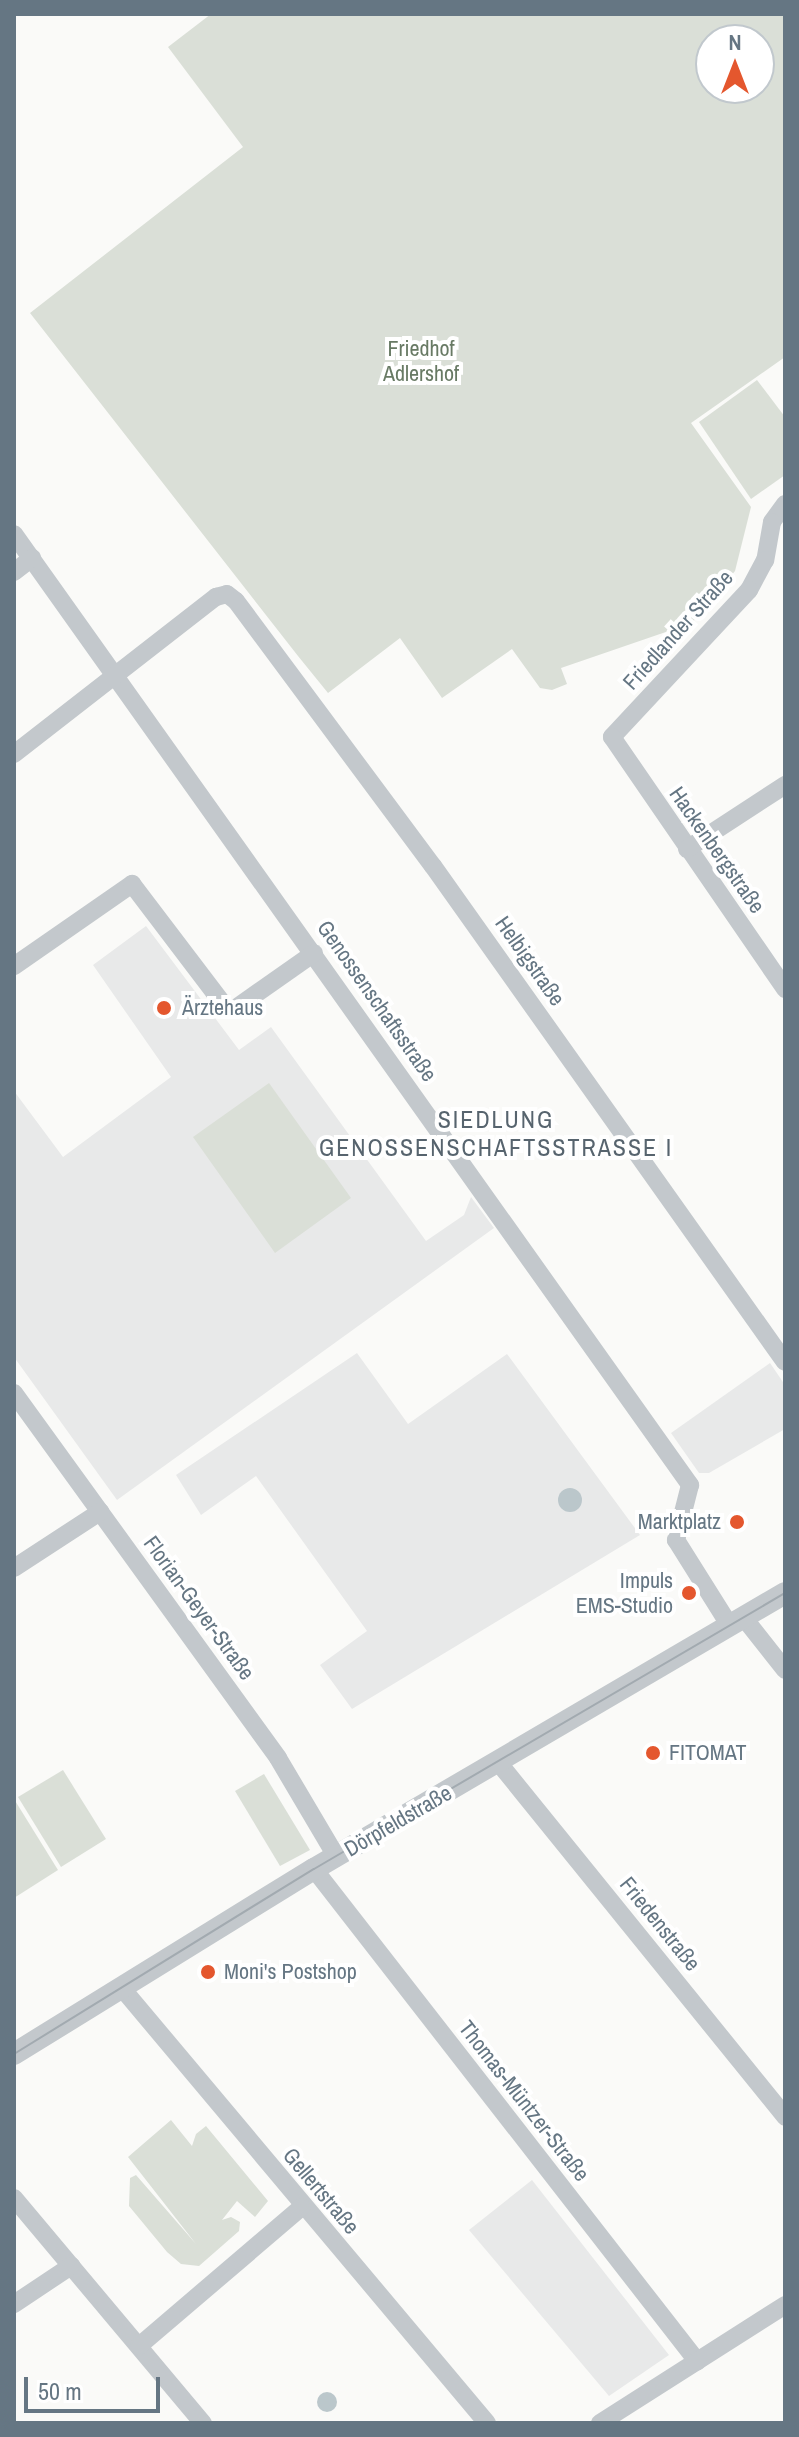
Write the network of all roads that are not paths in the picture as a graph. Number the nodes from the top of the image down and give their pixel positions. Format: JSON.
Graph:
{"nodes":[{"id":1,"x":785,"y":504,"type":"edge"},
{"id":2,"x":14,"y":534,"type":"edge"},
{"id":3,"x":32,"y":558,"type":"junction"},
{"id":4,"x":14,"y":572,"type":"edge"},
{"id":5,"x":115,"y":674,"type":"junction"},
{"id":6,"x":612,"y":737,"type":"joint"},
{"id":7,"x":14,"y":754,"type":"edge"},
{"id":8,"x":785,"y":785,"type":"edge"},
{"id":9,"x":687,"y":849,"type":"junction"},
{"id":10,"x":314,"y":953,"type":"junction"},
{"id":11,"x":14,"y":966,"type":"edge"},
{"id":12,"x":785,"y":989,"type":"edge"},
{"id":13,"x":785,"y":1362,"type":"edge"},
{"id":14,"x":14,"y":1393,"type":"edge"},
{"id":15,"x":100,"y":1512,"type":"junction"},
{"id":16,"x":14,"y":1568,"type":"edge"},
{"id":17,"x":785,"y":1593,"type":"edge"},
{"id":18,"x":737,"y":1622,"type":"junction"},
{"id":19,"x":785,"y":1670,"type":"edge"},
{"id":20,"x":498,"y":1762,"type":"junction"},
{"id":21,"x":336,"y":1856,"type":"junction"},
{"id":22,"x":314,"y":1869,"type":"junction"},
{"id":23,"x":121,"y":1987,"type":"junction"},
{"id":24,"x":14,"y":2054,"type":"edge"},
{"id":25,"x":785,"y":2117,"type":"edge"},
{"id":26,"x":14,"y":2198,"type":"edge"},
{"id":27,"x":302,"y":2207,"type":"junction"},
{"id":28,"x":71,"y":2266,"type":"junction"},
{"id":29,"x":14,"y":2304,"type":"edge"},
{"id":30,"x":785,"y":2305,"type":"edge"},
{"id":31,"x":139,"y":2346,"type":"junction"},
{"id":32,"x":697,"y":2361,"type":"junction"},
{"id":33,"x":203,"y":2423,"type":"edge"},
{"id":34,"x":487,"y":2423,"type":"edge"},
{"id":35,"x":600,"y":2423,"type":"edge"}],
"edges":[{"from":1,"to":6,"type":"street","name":"Friedlander Straße"},
{"from":2,"to":3,"type":"street","name":"Genossenschaftsstraße"},
{"from":3,"to":4,"type":"street"},
{"from":3,"to":5,"type":"street","name":"Genossenschaftsstraße"},
{"from":5,"to":7,"type":"street"},
{"from":5,"to":10,"type":"street","name":"Genossenschaftsstraße"},
{"from":5,"to":13,"type":"street","name":"Helbigstraße"},
{"from":6,"to":9,"type":"street","name":"Hackenbergstraße"},
{"from":8,"to":9,"type":"street"},
{"from":9,"to":12,"type":"street","name":"Hackenbergstraße"},
{"from":10,"to":11,"type":"street"},
{"from":10,"to":18,"type":"street","name":"Genossenschaftsstraße"},
{"from":14,"to":15,"type":"street","name":"Florian-Geyer-Straße"},
{"from":15,"to":16,"type":"street"},
{"from":15,"to":21,"type":"street","name":"Florian-Geyer-Straße"},
{"from":17,"to":18,"type":"street","name":"Dörpfeldstraße"},
{"from":18,"to":19,"type":"street","name":"Genossenschaftsstraße"},
{"from":18,"to":20,"type":"street","name":"Dörpfeldstraße"},
{"from":20,"to":21,"type":"street","name":"Dörpfeldstraße"},
{"from":20,"to":25,"type":"street","name":"Friedenstraße"},
{"from":21,"to":22,"type":"street","name":"Dörpfeldstraße"},
{"from":22,"to":23,"type":"street","name":"Dörpfeldstraße"},
{"from":22,"to":32,"type":"street","name":"Thomas-Müntzer-Straße"},
{"from":23,"to":24,"type":"street","name":"Dörpfeldstraße"},
{"from":23,"to":27,"type":"street","name":"Gellertstraße"},
{"from":26,"to":28,"type":"street"},
{"from":27,"to":31,"type":"street"},
{"from":27,"to":34,"type":"street","name":"Gellertstraße"},
{"from":28,"to":29,"type":"street"},
{"from":28,"to":31,"type":"street"},
{"from":30,"to":32,"type":"street"},
{"from":31,"to":33,"type":"street"},
{"from":32,"to":35,"type":"street"}]}
